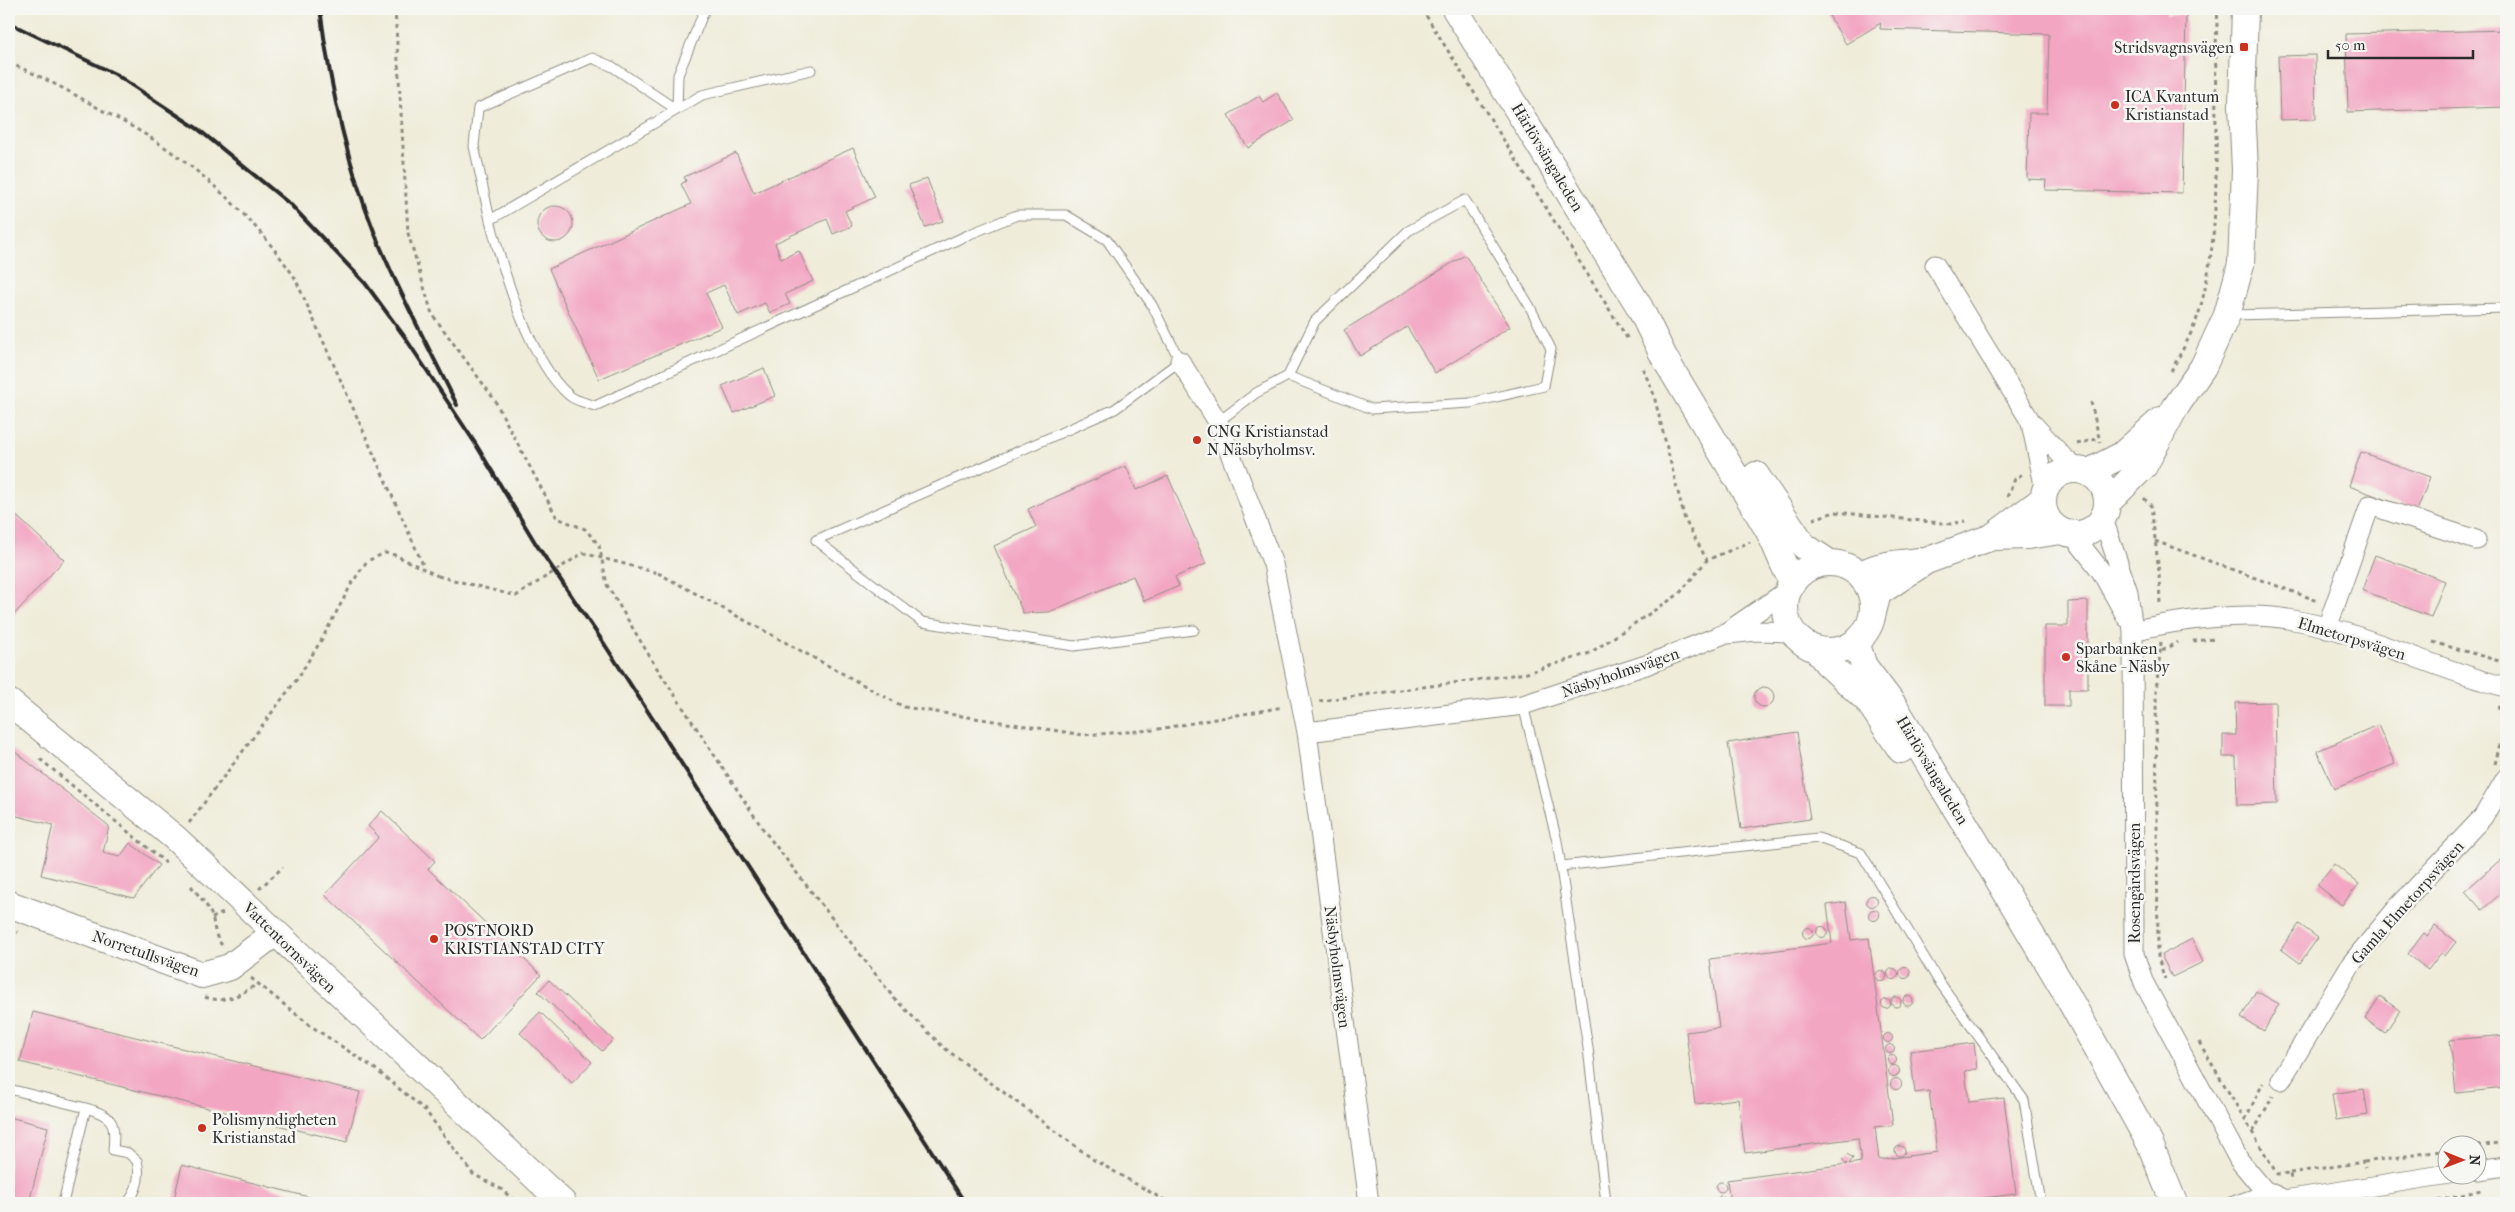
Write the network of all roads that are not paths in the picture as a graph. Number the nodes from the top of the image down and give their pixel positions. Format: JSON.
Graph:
{"nodes":[{"id":1,"x":705,"y":9,"type":"edge"},
{"id":2,"x":1455,"y":9,"type":"edge"},
{"id":3,"x":2245,"y":9,"type":"edge"},
{"id":4,"x":811,"y":70,"type":"dead end"},
{"id":5,"x":677,"y":110,"type":"junction"},
{"id":6,"x":490,"y":220,"type":"junction"},
{"id":7,"x":1935,"y":265,"type":"dead end"},
{"id":8,"x":1639,"y":306,"type":"junction"},
{"id":9,"x":2506,"y":308,"type":"edge"},
{"id":10,"x":2227,"y":315,"type":"junction"},
{"id":11,"x":1180,"y":361,"type":"junction"},
{"id":12,"x":1288,"y":376,"type":"junction"},
{"id":13,"x":2175,"y":408,"type":"junction"},
{"id":14,"x":1218,"y":422,"type":"junction"},
{"id":15,"x":2031,"y":422,"type":"junction"},
{"id":16,"x":2089,"y":459,"type":"junction"},
{"id":17,"x":2043,"y":485,"type":"junction"},
{"id":18,"x":2105,"y":511,"type":"junction"},
{"id":19,"x":2066,"y":533,"type":"junction"},
{"id":20,"x":1992,"y":537,"type":"junction"},
{"id":21,"x":2476,"y":540,"type":"dead end"},
{"id":22,"x":1926,"y":561,"type":"junction"},
{"id":23,"x":1828,"y":562,"type":"junction"},
{"id":24,"x":1860,"y":575,"type":"junction"},
{"id":25,"x":1790,"y":586,"type":"junction"},
{"id":26,"x":1870,"y":622,"type":"junction"},
{"id":27,"x":2327,"y":628,"type":"junction"},
{"id":28,"x":1194,"y":630,"type":"dead end"},
{"id":29,"x":2133,"y":631,"type":"junction"},
{"id":30,"x":1792,"y":632,"type":"junction"},
{"id":31,"x":1724,"y":634,"type":"junction"},
{"id":32,"x":1816,"y":649,"type":"junction"},
{"id":33,"x":2506,"y":687,"type":"edge"},
{"id":34,"x":9,"y":702,"type":"edge"},
{"id":35,"x":1523,"y":705,"type":"junction"},
{"id":36,"x":1307,"y":732,"type":"junction"},
{"id":37,"x":2506,"y":778,"type":"edge"},
{"id":38,"x":1561,"y":866,"type":"junction"},
{"id":39,"x":9,"y":904,"type":"edge"},
{"id":40,"x":2018,"y":915,"type":"junction"},
{"id":41,"x":275,"y":933,"type":"junction"},
{"id":42,"x":2108,"y":1069,"type":"junction"},
{"id":43,"x":2281,"y":1080,"type":"road end"},
{"id":44,"x":9,"y":1089,"type":"edge"},
{"id":45,"x":86,"y":1108,"type":"junction"},
{"id":46,"x":2506,"y":1166,"type":"edge"},
{"id":47,"x":2488,"y":1169,"type":"edge"},
{"id":48,"x":2438,"y":1176,"type":"edge"},
{"id":49,"x":2279,"y":1198,"type":"edge"},
{"id":50,"x":63,"y":1203,"type":"edge"},
{"id":51,"x":128,"y":1203,"type":"edge"},
{"id":52,"x":563,"y":1203,"type":"edge"},
{"id":53,"x":1369,"y":1203,"type":"edge"},
{"id":54,"x":1606,"y":1203,"type":"edge"},
{"id":55,"x":2041,"y":1203,"type":"edge"},
{"id":56,"x":2155,"y":1203,"type":"edge"},
{"id":57,"x":2174,"y":1203,"type":"edge"},
{"id":58,"x":2228,"y":1203,"type":"edge"}],
"edges":[{"from":1,"to":5,"type":"lane"},
{"from":2,"to":8,"type":"main road","name":"Härlövsängaleden"},
{"from":3,"to":10,"type":"main road"},
{"from":4,"to":5,"type":"lane"},
{"from":5,"to":6,"type":"lane"},
{"from":5,"to":6,"type":"lane"},
{"from":6,"to":11,"type":"lane"},
{"from":7,"to":15,"type":"street"},
{"from":8,"to":23,"type":"main road","name":"Härlövsängaleden"},
{"from":8,"to":25,"type":"main road","name":"Härlövsängaleden"},
{"from":9,"to":10,"type":"lane"},
{"from":10,"to":13,"type":"main road"},
{"from":11,"to":14,"type":"street","name":"Näsbyholmsvägen"},
{"from":11,"to":28,"type":"lane"},
{"from":12,"to":12,"type":"lane"},
{"from":12,"to":14,"type":"lane"},
{"from":13,"to":16,"type":"main road"},
{"from":13,"to":18,"type":"main road"},
{"from":14,"to":36,"type":"street","name":"Näsbyholmsvägen"},
{"from":15,"to":16,"type":"street"},
{"from":15,"to":17,"type":"street"},
{"from":16,"to":17,"type":"main road"},
{"from":16,"to":18,"type":"main road"},
{"from":17,"to":19,"type":"main road"},
{"from":17,"to":20,"type":"main road"},
{"from":18,"to":19,"type":"main road"},
{"from":18,"to":29,"type":"street","name":"Rosengårdsvägen"},
{"from":19,"to":20,"type":"main road"},
{"from":19,"to":29,"type":"street","name":"Rosengårdsvägen"},
{"from":20,"to":22,"type":"main road"},
{"from":21,"to":27,"type":"street"},
{"from":22,"to":24,"type":"main road"},
{"from":22,"to":26,"type":"main road"},
{"from":23,"to":24,"type":"main road"},
{"from":23,"to":25,"type":"main road"},
{"from":24,"to":26,"type":"main road"},
{"from":25,"to":30,"type":"main road"},
{"from":25,"to":31,"type":"street","name":"Näsbyholmsvägen"},
{"from":26,"to":32,"type":"main road"},
{"from":26,"to":40,"type":"main road","name":"Härlövsängaleden"},
{"from":27,"to":29,"type":"street","name":"Elmetorpsvägen"},
{"from":27,"to":33,"type":"street","name":"Elmetorpsvägen"},
{"from":29,"to":49,"type":"street","name":"Rosengårdsvägen"},
{"from":30,"to":31,"type":"street","name":"Näsbyholmsvägen"},
{"from":30,"to":32,"type":"main road"},
{"from":31,"to":35,"type":"street","name":"Näsbyholmsvägen"},
{"from":32,"to":40,"type":"main road","name":"Härlövsängaleden"},
{"from":34,"to":41,"type":"main road","name":"Vattentornsvägen"},
{"from":35,"to":36,"type":"street","name":"Näsbyholmsvägen"},
{"from":35,"to":38,"type":"lane"},
{"from":36,"to":53,"type":"street","name":"Näsbyholmsvägen"},
{"from":37,"to":43,"type":"street","name":"Gamla Elmetorpsvägen"},
{"from":38,"to":54,"type":"lane"},
{"from":38,"to":55,"type":"lane"},
{"from":39,"to":41,"type":"main road","name":"Norretullsvägen"},
{"from":40,"to":42,"type":"main road","name":"Härlövsängaleden"},
{"from":41,"to":52,"type":"main road","name":"Vattentornsvägen"},
{"from":42,"to":56,"type":"main road","name":"Härlövsängaleden"},
{"from":42,"to":57,"type":"main road","name":"Härlövsängaleden"},
{"from":44,"to":45,"type":"lane"},
{"from":45,"to":50,"type":"lane"},
{"from":45,"to":51,"type":"lane"},
{"from":46,"to":47,"type":"street"},
{"from":48,"to":49,"type":"street"},
{"from":49,"to":58,"type":"lane"}]}
